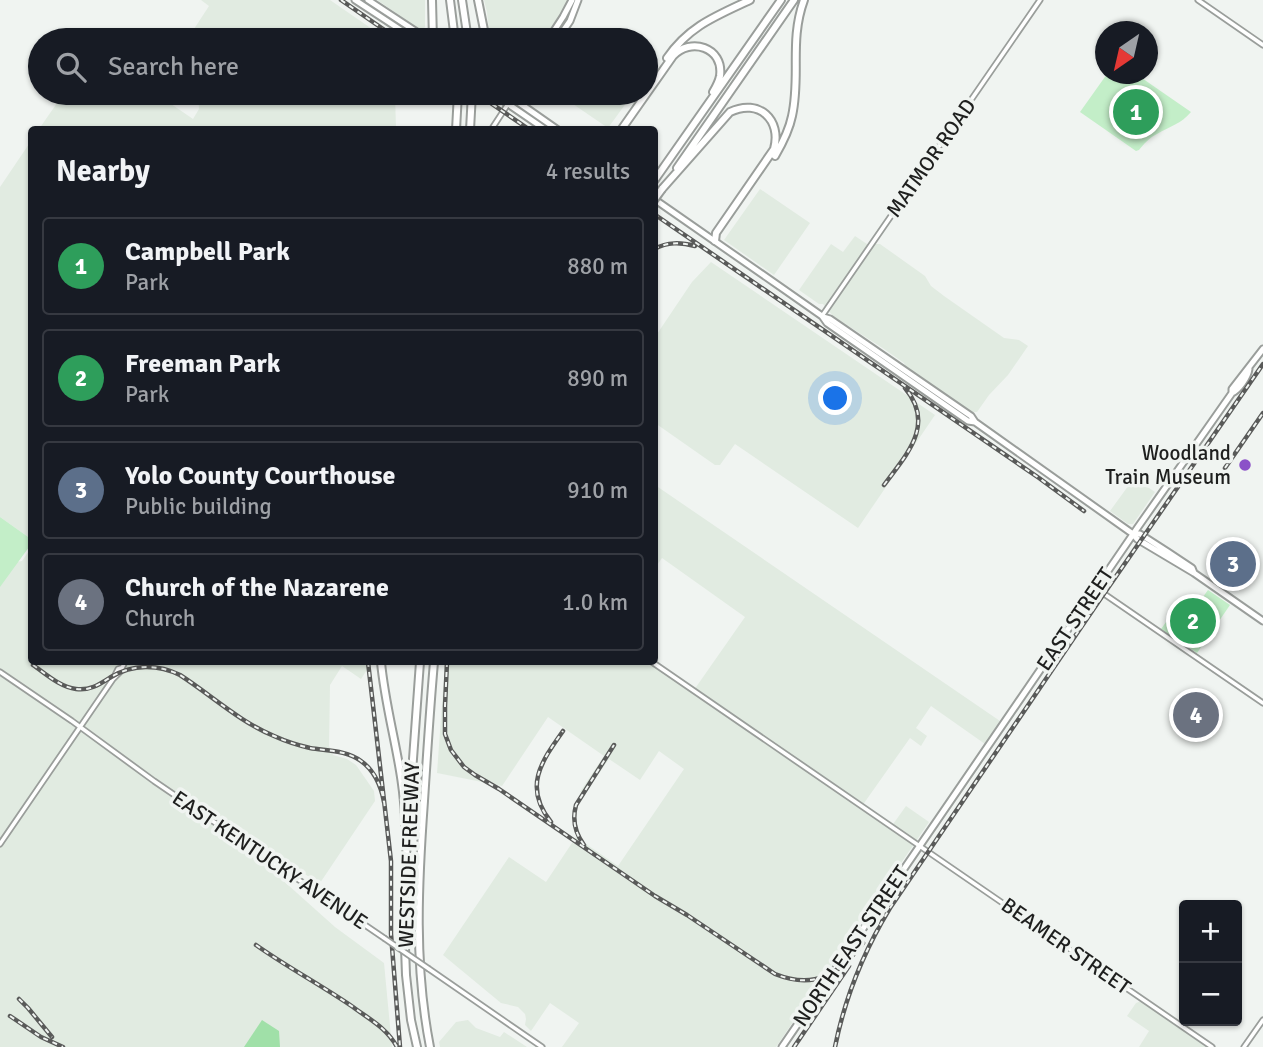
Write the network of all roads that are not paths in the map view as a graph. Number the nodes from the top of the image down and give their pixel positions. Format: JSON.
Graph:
{"nodes":[{"id":1,"x":355,"y":0,"type":"edge"},
{"id":2,"x":368,"y":0,"type":"edge"},
{"id":3,"x":432,"y":0,"type":"edge"},
{"id":4,"x":450,"y":0,"type":"edge"},
{"id":5,"x":462,"y":0,"type":"edge"},
{"id":6,"x":478,"y":0,"type":"edge"},
{"id":7,"x":572,"y":0,"type":"edge"},
{"id":8,"x":578,"y":0,"type":"edge"},
{"id":9,"x":750,"y":0,"type":"edge"},
{"id":10,"x":781,"y":0,"type":"edge"},
{"id":11,"x":794,"y":0,"type":"edge"},
{"id":12,"x":804,"y":0,"type":"edge"},
{"id":13,"x":1040,"y":0,"type":"edge"},
{"id":14,"x":1198,"y":0,"type":"edge"},
{"id":15,"x":398,"y":28,"type":"edge"},
{"id":16,"x":412,"y":28,"type":"edge"},
{"id":17,"x":431,"y":28,"type":"edge"},
{"id":18,"x":454,"y":28,"type":"edge"},
{"id":19,"x":466,"y":28,"type":"edge"},
{"id":20,"x":484,"y":28,"type":"edge"},
{"id":21,"x":557,"y":28,"type":"edge"},
{"id":22,"x":563,"y":28,"type":"edge"},
{"id":23,"x":1263,"y":45,"type":"edge"},
{"id":24,"x":658,"y":71,"type":"edge"},
{"id":25,"x":658,"y":77,"type":"edge"},
{"id":26,"x":457,"y":105,"type":"edge"},
{"id":27,"x":471,"y":105,"type":"edge"},
{"id":28,"x":508,"y":105,"type":"edge"},
{"id":29,"x":515,"y":105,"type":"edge"},
{"id":30,"x":524,"y":105,"type":"edge"},
{"id":31,"x":635,"y":105,"type":"edge"},
{"id":32,"x":637,"y":105,"type":"edge"},
{"id":33,"x":700,"y":117,"type":"junction"},
{"id":34,"x":456,"y":126,"type":"edge"},
{"id":35,"x":470,"y":126,"type":"edge"},
{"id":36,"x":494,"y":126,"type":"edge"},
{"id":37,"x":540,"y":126,"type":"edge"},
{"id":38,"x":553,"y":126,"type":"edge"},
{"id":39,"x":621,"y":126,"type":"edge"},
{"id":40,"x":622,"y":126,"type":"edge"},
{"id":41,"x":658,"y":175,"type":"edge"},
{"id":42,"x":662,"y":189,"type":"junction"},
{"id":43,"x":658,"y":194,"type":"edge"},
{"id":44,"x":658,"y":202,"type":"edge"},
{"id":45,"x":715,"y":241,"type":"junction"},
{"id":46,"x":822,"y":316,"type":"junction"},
{"id":47,"x":1263,"y":349,"type":"edge"},
{"id":48,"x":1133,"y":534,"type":"junction"},
{"id":49,"x":1194,"y":573,"type":"junction"},
{"id":50,"x":1097,"y":589,"type":"junction"},
{"id":51,"x":1263,"y":621,"type":"edge"},
{"id":52,"x":123,"y":665,"type":"edge"},
{"id":53,"x":381,"y":665,"type":"edge"},
{"id":54,"x":420,"y":665,"type":"edge"},
{"id":55,"x":433,"y":665,"type":"edge"},
{"id":56,"x":656,"y":665,"type":"edge"},
{"id":57,"x":0,"y":672,"type":"edge"},
{"id":58,"x":1263,"y":703,"type":"edge"},
{"id":59,"x":80,"y":728,"type":"junction"},
{"id":60,"x":0,"y":844,"type":"edge"},
{"id":61,"x":919,"y":846,"type":"junction"},
{"id":62,"x":406,"y":856,"type":"junction"},
{"id":63,"x":1263,"y":1020,"type":"edge"},
{"id":64,"x":415,"y":1047,"type":"edge"},
{"id":65,"x":430,"y":1047,"type":"edge"},
{"id":66,"x":542,"y":1047,"type":"edge"},
{"id":67,"x":782,"y":1047,"type":"edge"},
{"id":68,"x":1212,"y":1047,"type":"edge"},
{"id":69,"x":1244,"y":1047,"type":"edge"}],
"edges":[{"from":1,"to":15,"type":"main road"},
{"from":2,"to":16,"type":"main road"},
{"from":3,"to":17,"type":"highway"},
{"from":4,"to":18,"type":"highway"},
{"from":5,"to":19,"type":"highway"},
{"from":6,"to":20,"type":"highway"},
{"from":7,"to":21,"type":"main road"},
{"from":8,"to":22,"type":"main road"},
{"from":9,"to":24,"type":"highway"},
{"from":10,"to":33,"type":"highway"},
{"from":11,"to":42,"type":"highway"},
{"from":12,"to":45,"type":"highway"},
{"from":13,"to":46,"type":"street","name":"MATMOR ROAD"},
{"from":14,"to":23,"type":"street"},
{"from":25,"to":33,"type":"highway"},
{"from":26,"to":34,"type":"highway"},
{"from":27,"to":35,"type":"highway"},
{"from":28,"to":36,"type":"street"},
{"from":29,"to":37,"type":"main road"},
{"from":30,"to":38,"type":"main road"},
{"from":31,"to":39,"type":"highway"},
{"from":32,"to":40,"type":"highway"},
{"from":33,"to":41,"type":"highway"},
{"from":42,"to":43,"type":"highway","bridge":true},
{"from":42,"to":45,"type":"highway"},
{"from":44,"to":45,"type":"main road"},
{"from":45,"to":46,"type":"main road"},
{"from":46,"to":48,"type":"main road"},
{"from":47,"to":48,"type":"main road","name":"EAST STREET"},
{"from":48,"to":49,"type":"main road"},
{"from":48,"to":49,"type":"main road"},
{"from":48,"to":50,"type":"main road","name":"EAST STREET"},
{"from":49,"to":51,"type":"main road"},
{"from":50,"to":58,"type":"street"},
{"from":50,"to":61,"type":"main road","name":"EAST STREET"},
{"from":52,"to":59,"type":"street"},
{"from":53,"to":62,"type":"highway"},
{"from":54,"to":62,"type":"highway","name":"WESTSIDE FREEWAY"},
{"from":55,"to":65,"type":"highway","name":"WESTSIDE FREEWAY"},
{"from":56,"to":61,"type":"street","name":"BEAMER STREET"},
{"from":57,"to":59,"type":"street","name":"EAST KENTUCKY AVENUE"},
{"from":59,"to":60,"type":"street"},
{"from":59,"to":66,"type":"street","name":"EAST KENTUCKY AVENUE","bridge":true},
{"from":61,"to":67,"type":"main road","name":"NORTH EAST STREET"},
{"from":61,"to":68,"type":"street","name":"BEAMER STREET"},
{"from":62,"to":64,"type":"highway","name":"WESTSIDE FREEWAY"},
{"from":63,"to":69,"type":"street"}]}
